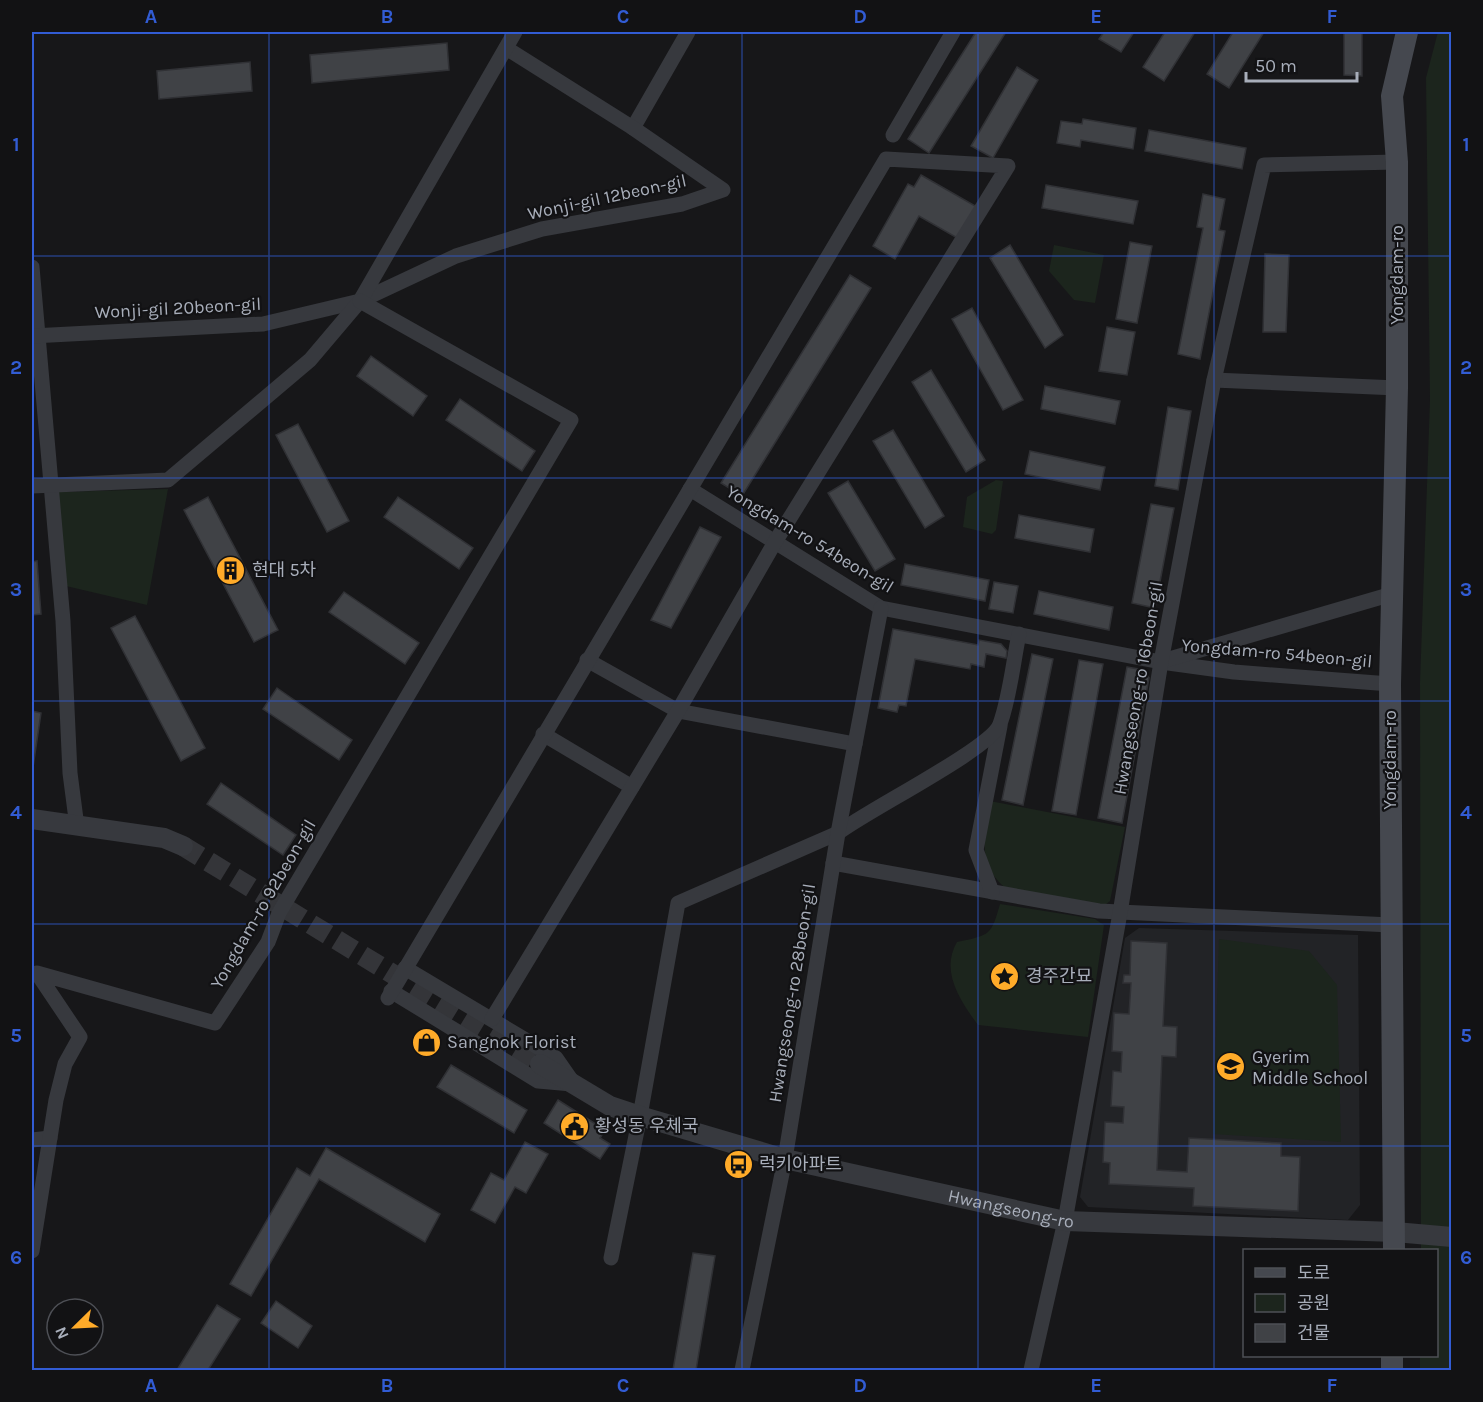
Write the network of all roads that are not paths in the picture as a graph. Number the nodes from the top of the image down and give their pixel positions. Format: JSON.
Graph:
{"nodes":[{"id":1,"x":515,"y":32,"type":"edge"},
{"id":2,"x":688,"y":32,"type":"edge"},
{"id":3,"x":952,"y":32,"type":"edge"},
{"id":4,"x":1390,"y":32,"type":"edge"},
{"id":5,"x":1407,"y":32,"type":"edge"},
{"id":6,"x":506,"y":48,"type":"junction"},
{"id":7,"x":1392,"y":96,"type":"junction"},
{"id":8,"x":633,"y":128,"type":"junction"},
{"id":9,"x":893,"y":135,"type":"dead end"},
{"id":10,"x":1397,"y":162,"type":"junction"},
{"id":11,"x":32,"y":267,"type":"edge"},
{"id":12,"x":360,"y":301,"type":"junction"},
{"id":13,"x":34,"y":335,"type":"edge"},
{"id":14,"x":1214,"y":380,"type":"junction"},
{"id":15,"x":1397,"y":388,"type":"junction"},
{"id":16,"x":51,"y":485,"type":"junction"},
{"id":17,"x":32,"y":486,"type":"edge"},
{"id":18,"x":690,"y":489,"type":"junction"},
{"id":19,"x":774,"y":542,"type":"junction"},
{"id":20,"x":1392,"y":594,"type":"junction"},
{"id":21,"x":881,"y":608,"type":"junction"},
{"id":22,"x":1018,"y":634,"type":"junction"},
{"id":23,"x":587,"y":660,"type":"junction"},
{"id":24,"x":1161,"y":662,"type":"junction"},
{"id":25,"x":1390,"y":684,"type":"junction"},
{"id":26,"x":678,"y":711,"type":"junction"},
{"id":27,"x":1000,"y":726,"type":"junction"},
{"id":28,"x":543,"y":734,"type":"junction"},
{"id":29,"x":855,"y":744,"type":"junction"},
{"id":30,"x":632,"y":787,"type":"junction"},
{"id":31,"x":32,"y":819,"type":"edge"},
{"id":32,"x":77,"y":827,"type":"junction"},
{"id":33,"x":838,"y":833,"type":"junction"},
{"id":34,"x":183,"y":846,"type":"tunnel mouth"},
{"id":35,"x":833,"y":863,"type":"junction"},
{"id":36,"x":992,"y":892,"type":"junction"},
{"id":37,"x":1120,"y":913,"type":"junction"},
{"id":38,"x":1391,"y":925,"type":"junction"},
{"id":39,"x":405,"y":968,"type":"junction"},
{"id":40,"x":492,"y":1019,"type":"junction"},
{"id":41,"x":540,"y":1064,"type":"tunnel mouth"},
{"id":42,"x":574,"y":1084,"type":"junction"},
{"id":43,"x":640,"y":1116,"type":"junction"},
{"id":44,"x":50,"y":1138,"type":"junction"},
{"id":45,"x":32,"y":1140,"type":"edge"},
{"id":46,"x":785,"y":1159,"type":"junction"},
{"id":47,"x":1065,"y":1221,"type":"junction"},
{"id":48,"x":1452,"y":1237,"type":"edge"},
{"id":49,"x":1395,"y":1241,"type":"edge"},
{"id":50,"x":32,"y":1251,"type":"edge"},
{"id":51,"x":611,"y":1258,"type":"dead end"},
{"id":52,"x":742,"y":1371,"type":"edge"},
{"id":53,"x":1031,"y":1371,"type":"edge"}],
"edges":[{"from":1,"to":6,"type":"street","name":"Wonji-gil 12beon-gil"},
{"from":2,"to":8,"type":"street"},
{"from":3,"to":9,"type":"street"},
{"from":4,"to":7,"type":"main road"},
{"from":5,"to":7,"type":"main road","name":"Yongdam-ro"},
{"from":6,"to":8,"type":"street","name":"Wonji-gil 12beon-gil"},
{"from":6,"to":12,"type":"street","name":"Wonji-gil 12beon-gil"},
{"from":7,"to":10,"type":"main road","name":"Yongdam-ro"},
{"from":8,"to":12,"type":"street","name":"Wonji-gil 12beon-gil"},
{"from":10,"to":14,"type":"street","name":"Hwangseong-ro 16beon-gil"},
{"from":10,"to":15,"type":"main road","name":"Yongdam-ro"},
{"from":11,"to":13,"type":"street"},
{"from":12,"to":13,"type":"street","name":"Wonji-gil 20beon-gil"},
{"from":12,"to":16,"type":"street","name":"Wonji-gil 12beon-gil"},
{"from":12,"to":44,"type":"street","name":"Yongdam-ro 92beon-gil"},
{"from":13,"to":16,"type":"street"},
{"from":14,"to":15,"type":"street"},
{"from":14,"to":24,"type":"street","name":"Hwangseong-ro 16beon-gil"},
{"from":15,"to":20,"type":"main road","name":"Yongdam-ro"},
{"from":16,"to":17,"type":"street","name":"Wonji-gil 12beon-gil"},
{"from":16,"to":32,"type":"street"},
{"from":18,"to":19,"type":"street","name":"Yongdam-ro 54beon-gil"},
{"from":18,"to":19,"type":"street"},
{"from":18,"to":23,"type":"street"},
{"from":19,"to":21,"type":"street","name":"Yongdam-ro 54beon-gil"},
{"from":19,"to":26,"type":"street"},
{"from":20,"to":24,"type":"street"},
{"from":20,"to":25,"type":"main road","name":"Yongdam-ro"},
{"from":21,"to":22,"type":"street","name":"Yongdam-ro 54beon-gil"},
{"from":21,"to":29,"type":"street","name":"Hwangseong-ro 28beon-gil"},
{"from":22,"to":24,"type":"street","name":"Yongdam-ro 54beon-gil"},
{"from":22,"to":27,"type":"street"},
{"from":23,"to":26,"type":"street"},
{"from":23,"to":28,"type":"street"},
{"from":24,"to":25,"type":"street","name":"Yongdam-ro 54beon-gil"},
{"from":24,"to":37,"type":"street","name":"Hwangseong-ro 16beon-gil"},
{"from":25,"to":38,"type":"main road","name":"Yongdam-ro"},
{"from":26,"to":29,"type":"street"},
{"from":26,"to":30,"type":"street"},
{"from":27,"to":33,"type":"street"},
{"from":27,"to":36,"type":"street"},
{"from":28,"to":30,"type":"street"},
{"from":28,"to":39,"type":"street"},
{"from":29,"to":33,"type":"street","name":"Hwangseong-ro 28beon-gil"},
{"from":30,"to":40,"type":"street"},
{"from":31,"to":32,"type":"street"},
{"from":32,"to":34,"type":"street"},
{"from":33,"to":35,"type":"street","name":"Hwangseong-ro 28beon-gil"},
{"from":33,"to":43,"type":"street"},
{"from":35,"to":36,"type":"street"},
{"from":35,"to":46,"type":"street","name":"Hwangseong-ro 28beon-gil"},
{"from":36,"to":37,"type":"street"},
{"from":37,"to":38,"type":"street"},
{"from":37,"to":47,"type":"street","name":"Hwangseong-ro 16beon-gil"},
{"from":38,"to":49,"type":"main road","name":"Yongdam-ro"},
{"from":39,"to":40,"type":"street"},
{"from":39,"to":42,"type":"street"},
{"from":40,"to":42,"type":"street"},
{"from":41,"to":42,"type":"street","name":"Hwangseong-ro"},
{"from":42,"to":43,"type":"street","name":"Hwangseong-ro"},
{"from":43,"to":46,"type":"street","name":"Hwangseong-ro"},
{"from":43,"to":51,"type":"street"},
{"from":44,"to":45,"type":"street"},
{"from":44,"to":50,"type":"street","name":"Yongdam-ro 92beon-gil"},
{"from":46,"to":47,"type":"street","name":"Hwangseong-ro"},
{"from":46,"to":52,"type":"street","name":"Hwangseong-ro 28beon-gil"},
{"from":47,"to":49,"type":"street","name":"Hwangseong-ro"},
{"from":47,"to":53,"type":"street","name":"Hwangseong-ro 16beon-gil"},
{"from":48,"to":49,"type":"street","name":"Hwangseong-ro"}]}
